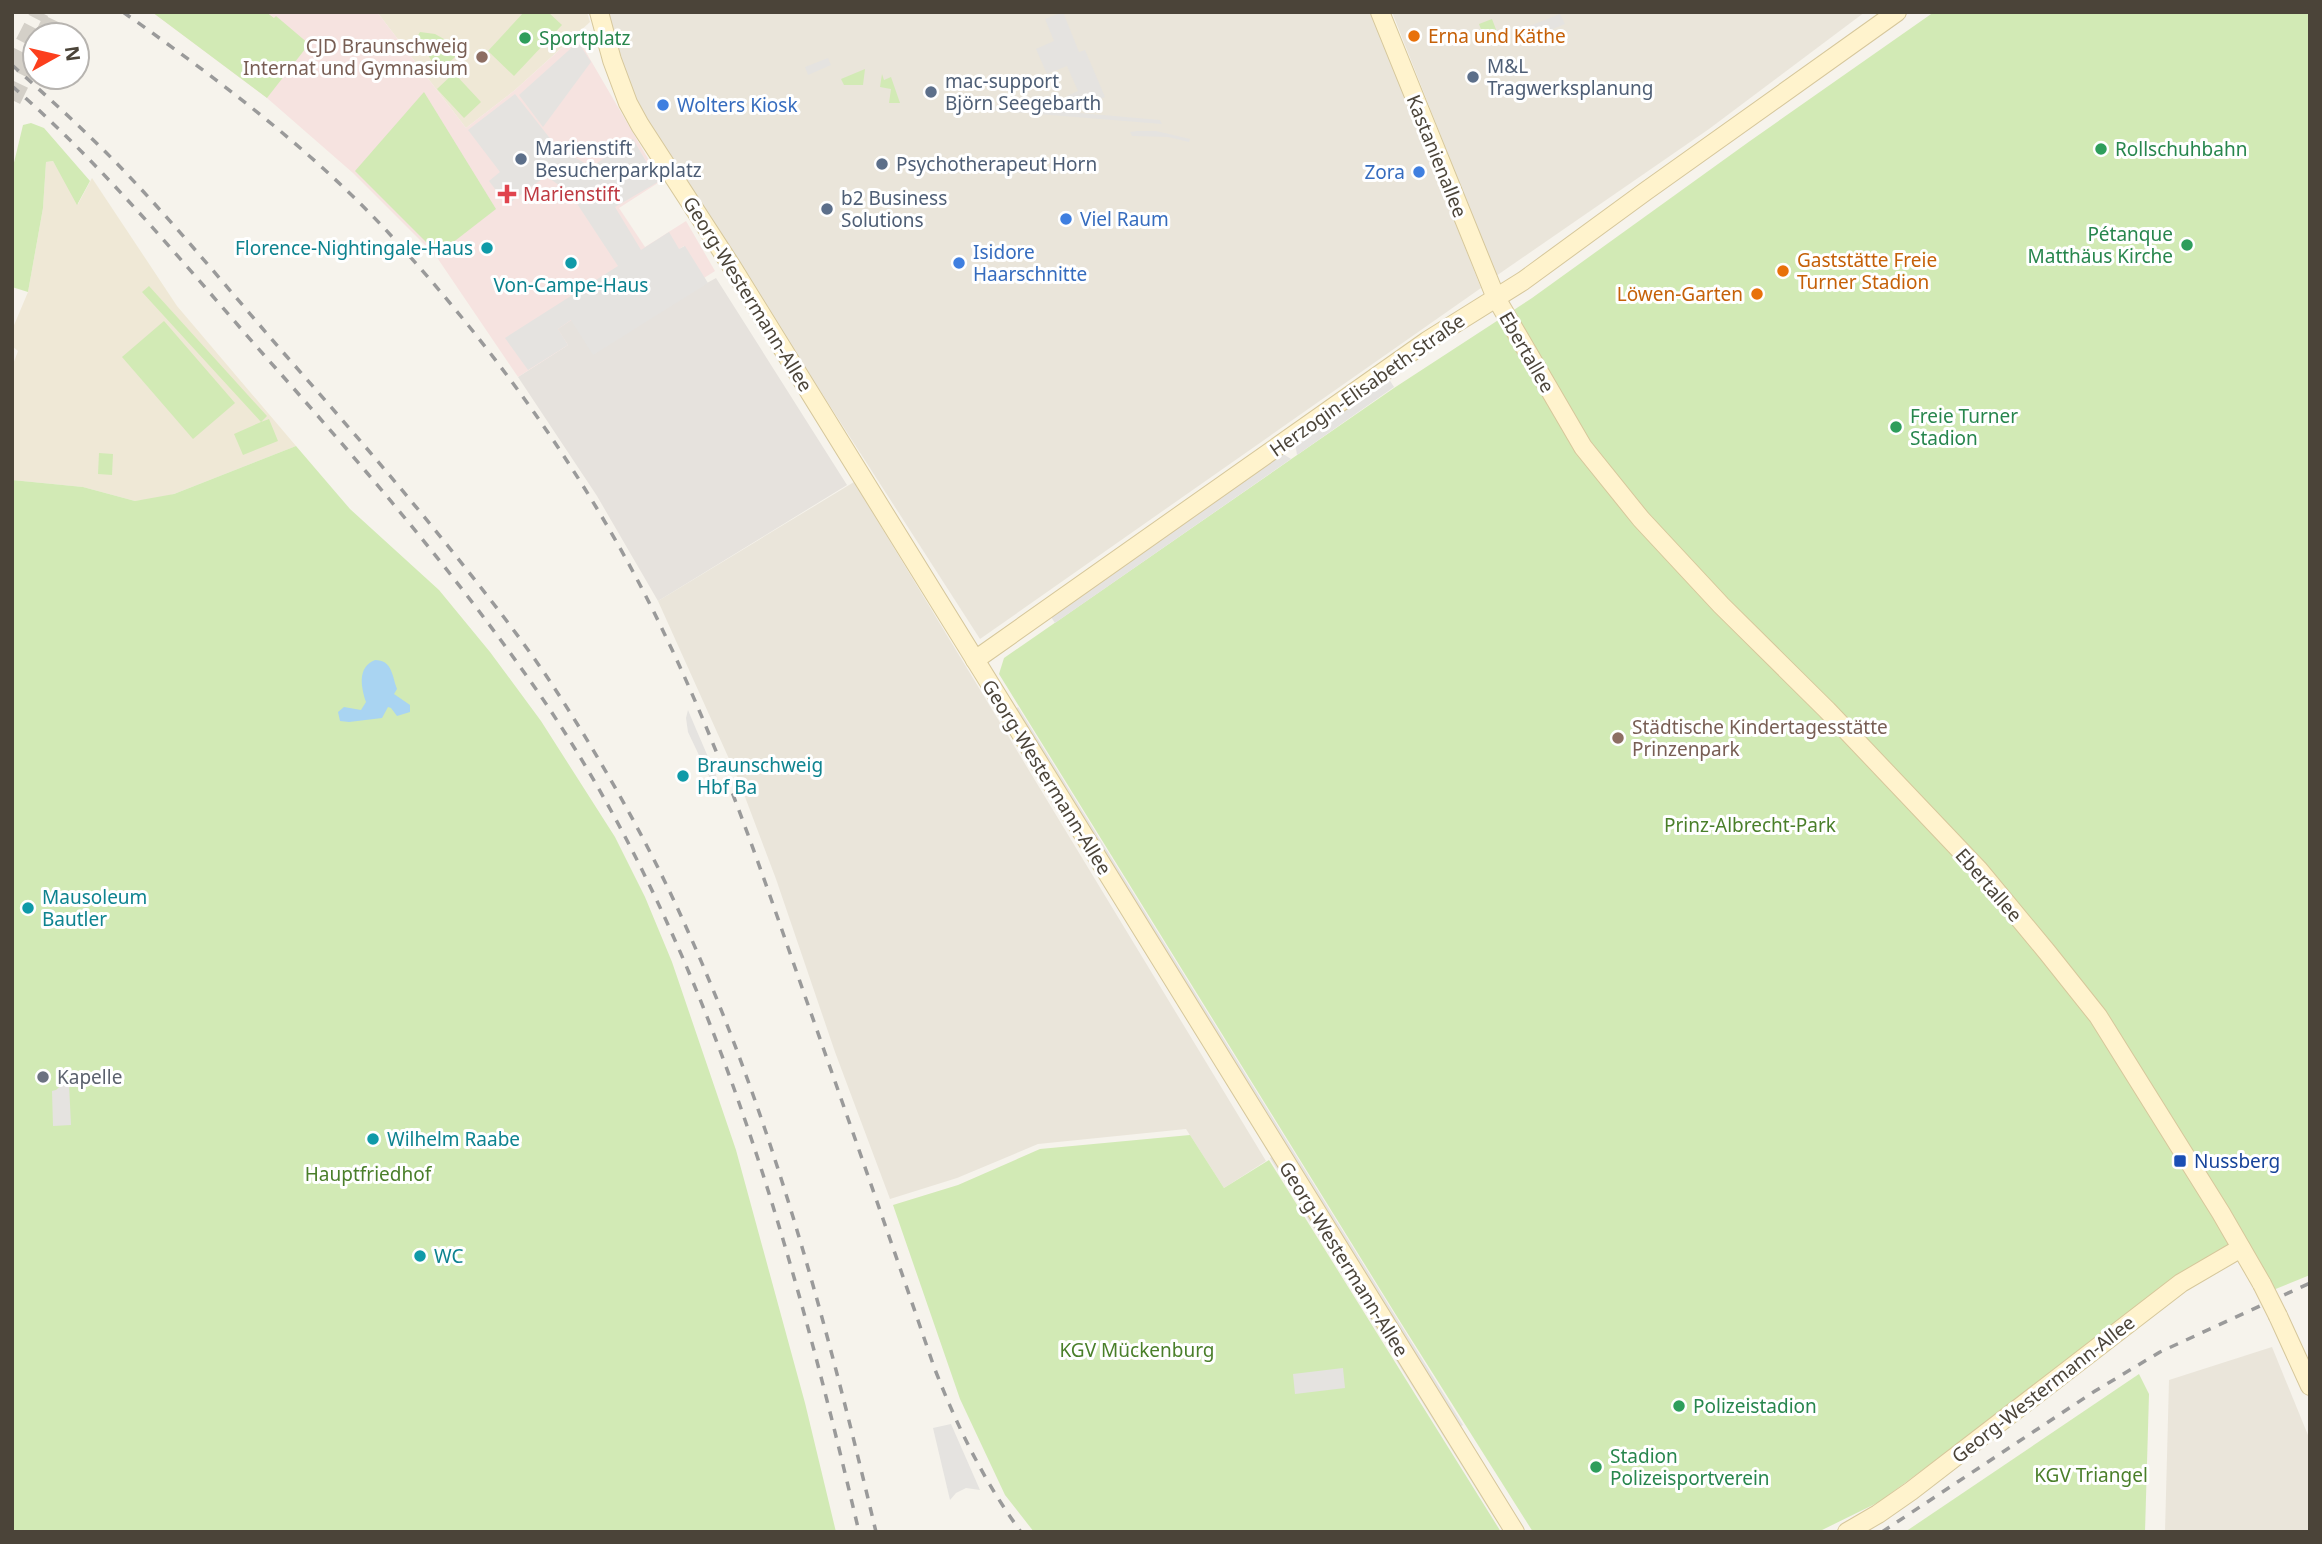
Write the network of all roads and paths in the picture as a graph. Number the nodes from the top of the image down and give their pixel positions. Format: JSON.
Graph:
{"nodes":[{"id":1,"x":599,"y":12,"type":"edge"},
{"id":2,"x":1380,"y":12,"type":"edge"},
{"id":3,"x":1897,"y":12,"type":"edge"},
{"id":4,"x":1496,"y":298,"type":"junction"},
{"id":5,"x":975,"y":660,"type":"junction"},
{"id":6,"x":2241,"y":1248,"type":"junction"},
{"id":7,"x":2310,"y":1386,"type":"edge"},
{"id":8,"x":1515,"y":1532,"type":"edge"},
{"id":9,"x":1847,"y":1532,"type":"edge"}],
"edges":[{"from":1,"to":5,"type":"street","name":"Georg-Westermann-Allee"},
{"from":2,"to":4,"type":"street","name":"Kastanienallee"},
{"from":3,"to":4,"type":"street","name":"Herzogin-Elisabeth-Straße"},
{"from":4,"to":5,"type":"street","name":"Herzogin-Elisabeth-Straße"},
{"from":4,"to":6,"type":"street","name":"Ebertallee"},
{"from":5,"to":8,"type":"street","name":"Georg-Westermann-Allee"},
{"from":6,"to":7,"type":"street","name":"Ebertallee","bridge":true},
{"from":6,"to":9,"type":"street","name":"Georg-Westermann-Allee"}]}
